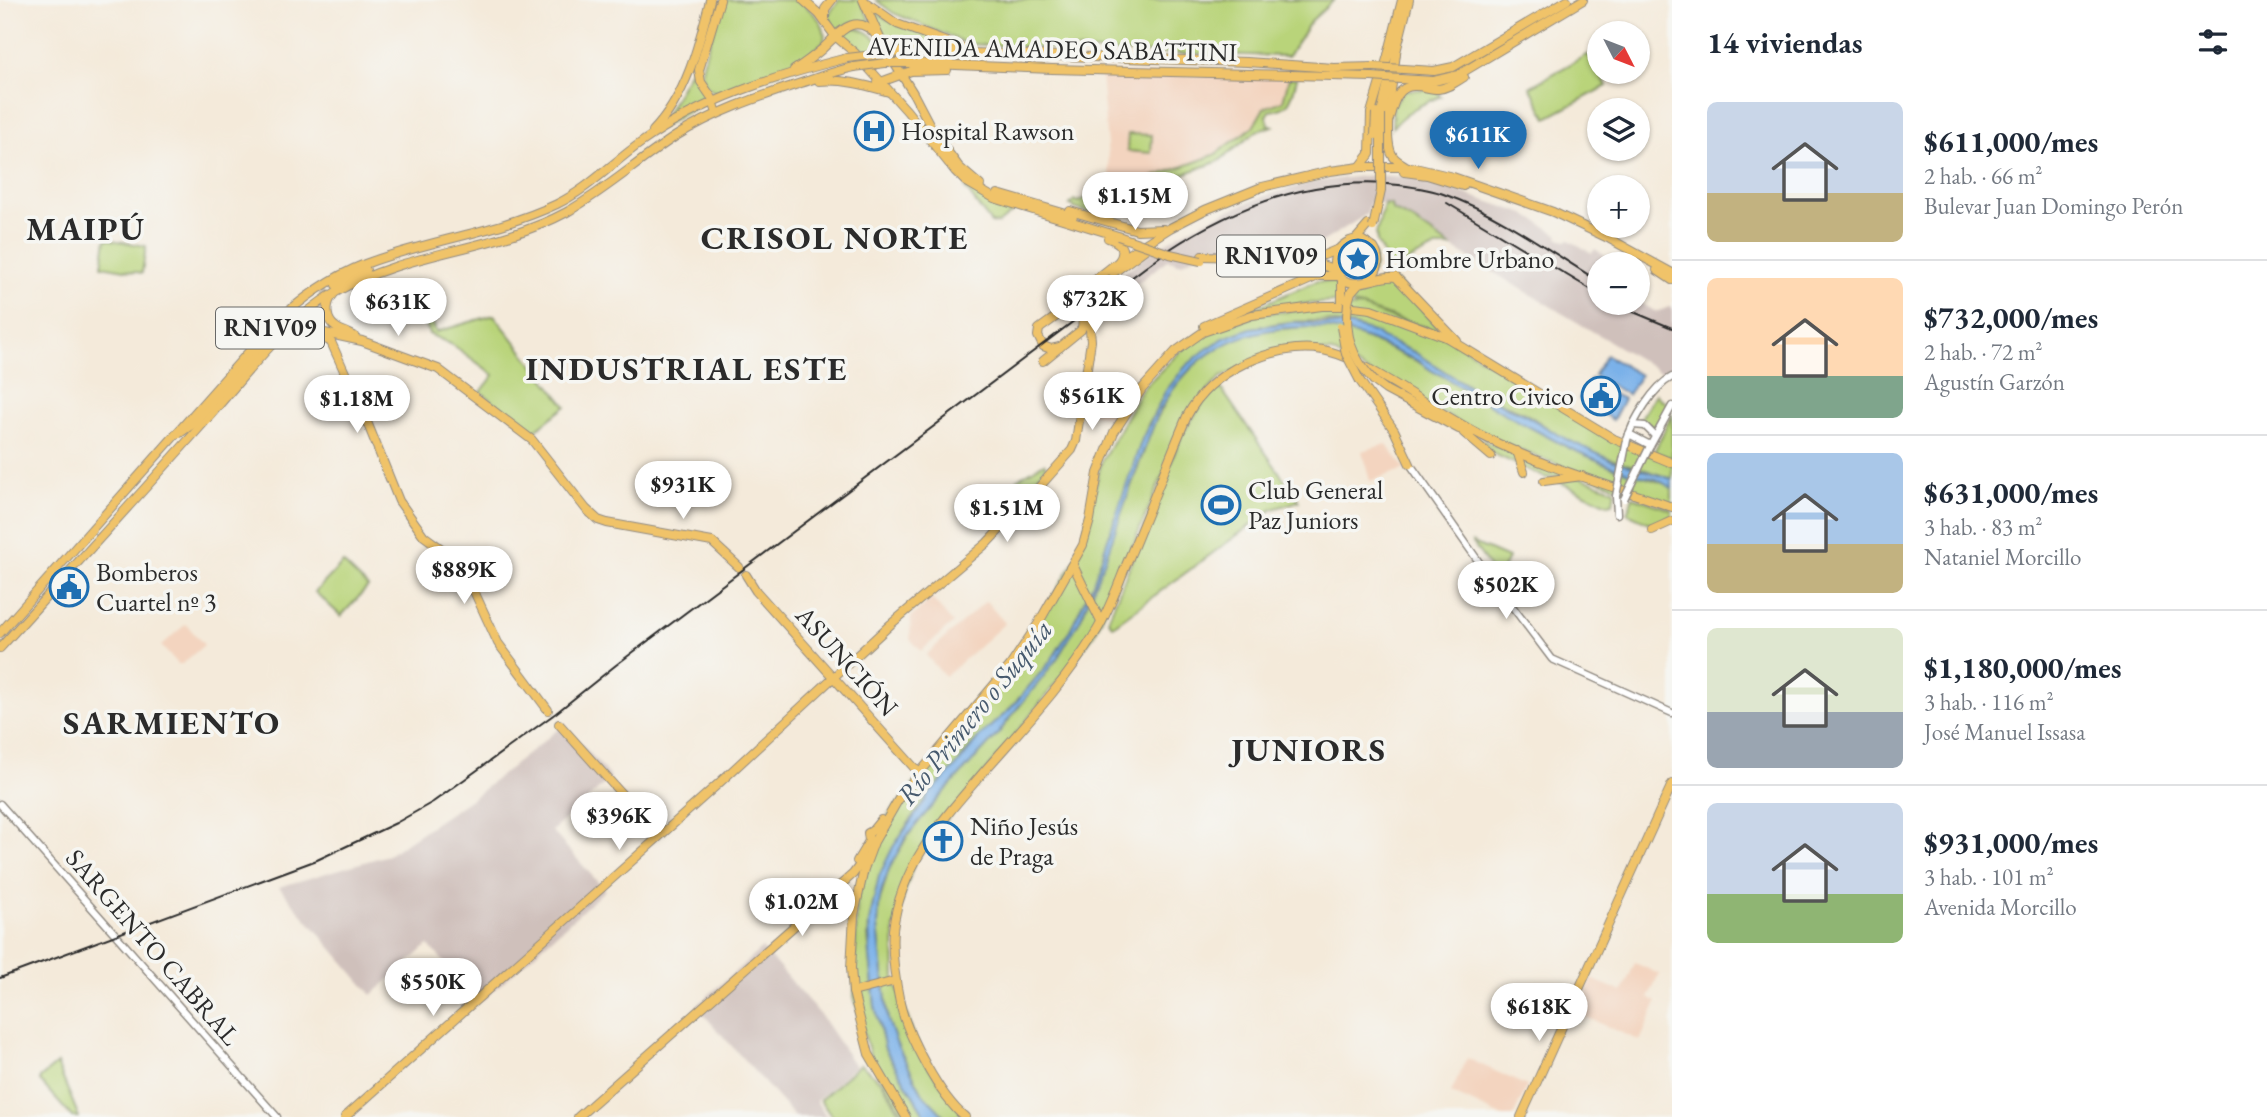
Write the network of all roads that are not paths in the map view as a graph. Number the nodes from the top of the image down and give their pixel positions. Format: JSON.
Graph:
{"nodes":[{"id":1,"x":710,"y":0,"type":"edge"},
{"id":2,"x":720,"y":0,"type":"edge"},
{"id":3,"x":803,"y":0,"type":"edge"},
{"id":4,"x":832,"y":0,"type":"edge"},
{"id":5,"x":864,"y":0,"type":"edge"},
{"id":6,"x":1402,"y":0,"type":"edge"},
{"id":7,"x":1409,"y":0,"type":"edge"},
{"id":8,"x":1567,"y":0,"type":"edge"},
{"id":9,"x":1583,"y":0,"type":"edge"},
{"id":10,"x":825,"y":22,"type":"junction"},
{"id":11,"x":835,"y":36,"type":"junction"},
{"id":12,"x":883,"y":45,"type":"junction"},
{"id":13,"x":1502,"y":45,"type":"junction"},
{"id":14,"x":1392,"y":53,"type":"junction"},
{"id":15,"x":1003,"y":55,"type":"junction"},
{"id":16,"x":998,"y":67,"type":"junction"},
{"id":17,"x":922,"y":70,"type":"junction"},
{"id":18,"x":901,"y":74,"type":"junction"},
{"id":19,"x":775,"y":79,"type":"junction"},
{"id":20,"x":881,"y":82,"type":"junction"},
{"id":21,"x":866,"y":85,"type":"junction"},
{"id":22,"x":912,"y":91,"type":"junction"},
{"id":23,"x":890,"y":92,"type":"junction"},
{"id":24,"x":755,"y":98,"type":"junction"},
{"id":25,"x":714,"y":101,"type":"junction"},
{"id":26,"x":718,"y":113,"type":"junction"},
{"id":27,"x":1382,"y":115,"type":"junction"},
{"id":28,"x":641,"y":143,"type":"junction"},
{"id":29,"x":1392,"y":154,"type":"junction"},
{"id":30,"x":1406,"y":166,"type":"junction"},
{"id":31,"x":1360,"y":167,"type":"junction"},
{"id":32,"x":1387,"y":168,"type":"junction"},
{"id":33,"x":1026,"y":202,"type":"junction"},
{"id":34,"x":1033,"y":211,"type":"junction"},
{"id":35,"x":1371,"y":226,"type":"junction"},
{"id":36,"x":484,"y":229,"type":"junction"},
{"id":37,"x":1119,"y":234,"type":"junction"},
{"id":38,"x":1151,"y":238,"type":"junction"},
{"id":39,"x":1356,"y":239,"type":"junction"},
{"id":40,"x":1372,"y":245,"type":"junction"},
{"id":41,"x":1339,"y":248,"type":"junction"},
{"id":42,"x":1201,"y":258,"type":"junction"},
{"id":43,"x":1118,"y":262,"type":"junction"},
{"id":44,"x":1672,"y":273,"type":"edge"},
{"id":45,"x":1339,"y":275,"type":"junction"},
{"id":46,"x":1369,"y":279,"type":"junction"},
{"id":47,"x":1672,"y":280,"type":"edge"},
{"id":48,"x":1359,"y":283,"type":"junction"},
{"id":49,"x":337,"y":288,"type":"junction"},
{"id":50,"x":1345,"y":303,"type":"junction"},
{"id":51,"x":323,"y":308,"type":"dead end"},
{"id":52,"x":1068,"y":308,"type":"junction"},
{"id":53,"x":1083,"y":316,"type":"junction"},
{"id":54,"x":297,"y":327,"type":"tunnel mouth"},
{"id":55,"x":331,"y":334,"type":"junction"},
{"id":56,"x":1073,"y":338,"type":"junction"},
{"id":57,"x":265,"y":341,"type":"tunnel mouth"},
{"id":58,"x":275,"y":341,"type":"junction"},
{"id":59,"x":362,"y":341,"type":"junction"},
{"id":60,"x":1462,"y":345,"type":"junction"},
{"id":61,"x":1060,"y":347,"type":"junction"},
{"id":62,"x":1176,"y":351,"type":"junction"},
{"id":63,"x":1043,"y":361,"type":"dead end"},
{"id":64,"x":342,"y":365,"type":"junction"},
{"id":65,"x":1672,"y":377,"type":"edge"},
{"id":66,"x":1672,"y":406,"type":"edge"},
{"id":67,"x":1633,"y":425,"type":"junction"},
{"id":68,"x":1459,"y":429,"type":"junction"},
{"id":69,"x":177,"y":434,"type":"junction"},
{"id":70,"x":1655,"y":436,"type":"junction"},
{"id":71,"x":1628,"y":437,"type":"junction"},
{"id":72,"x":1487,"y":438,"type":"junction"},
{"id":73,"x":1650,"y":447,"type":"junction"},
{"id":74,"x":1517,"y":451,"type":"junction"},
{"id":75,"x":1491,"y":456,"type":"dead end"},
{"id":76,"x":1672,"y":463,"type":"edge"},
{"id":77,"x":1410,"y":464,"type":"joint"},
{"id":78,"x":1524,"y":472,"type":"dead end"},
{"id":79,"x":1585,"y":476,"type":"junction"},
{"id":80,"x":1544,"y":481,"type":"dead end"},
{"id":81,"x":1672,"y":507,"type":"edge"},
{"id":82,"x":1672,"y":521,"type":"edge"},
{"id":83,"x":1652,"y":530,"type":"dead end"},
{"id":84,"x":1074,"y":566,"type":"junction"},
{"id":85,"x":739,"y":567,"type":"dead end"},
{"id":86,"x":746,"y":575,"type":"dead end"},
{"id":87,"x":1100,"y":619,"type":"junction"},
{"id":88,"x":891,"y":624,"type":"junction"},
{"id":89,"x":0,"y":633,"type":"edge"},
{"id":90,"x":0,"y":648,"type":"edge"},
{"id":91,"x":835,"y":677,"type":"junction"},
{"id":92,"x":548,"y":710,"type":"dead end"},
{"id":93,"x":1672,"y":713,"type":"edge"},
{"id":94,"x":559,"y":724,"type":"dead end"},
{"id":95,"x":919,"y":773,"type":"junction"},
{"id":96,"x":1672,"y":784,"type":"edge"},
{"id":97,"x":897,"y":802,"type":"junction"},
{"id":98,"x":0,"y":804,"type":"edge"},
{"id":99,"x":659,"y":836,"type":"junction"},
{"id":100,"x":874,"y":842,"type":"junction"},
{"id":101,"x":821,"y":901,"type":"junction"},
{"id":102,"x":892,"y":982,"type":"junction"},
{"id":103,"x":855,"y":991,"type":"junction"},
{"id":104,"x":277,"y":1117,"type":"edge"},
{"id":105,"x":345,"y":1117,"type":"edge"},
{"id":106,"x":578,"y":1117,"type":"edge"},
{"id":107,"x":906,"y":1117,"type":"edge"},
{"id":108,"x":965,"y":1117,"type":"edge"},
{"id":109,"x":1521,"y":1117,"type":"edge"}],
"edges":[{"from":1,"to":28,"type":"main road"},
{"from":2,"to":25,"type":"main road"},
{"from":3,"to":10,"type":"main road"},
{"from":4,"to":10,"type":"main road"},
{"from":5,"to":12,"type":"main road"},
{"from":5,"to":15,"type":"main road"},
{"from":6,"to":14,"type":"main road"},
{"from":7,"to":14,"type":"main road"},
{"from":8,"to":13,"type":"main road"},
{"from":9,"to":13,"type":"main road"},
{"from":10,"to":11,"type":"main road"},
{"from":11,"to":12,"type":"main road","number":"RN1V09"},
{"from":11,"to":19,"type":"main road","number":"RN1V09"},
{"from":11,"to":20,"type":"main road"},
{"from":12,"to":18,"type":"main road","number":"RN1V09"},
{"from":13,"to":15,"type":"main road","name":"AVENIDA AMADEO SABATTINI","bridge":true},
{"from":13,"to":16,"type":"main road","name":"AVENIDA AMADEO SABATTINI","bridge":true},
{"from":13,"to":27,"type":"main road"},
{"from":14,"to":27,"type":"main road"},
{"from":14,"to":27,"type":"main road"},
{"from":14,"to":31,"type":"main road"},
{"from":15,"to":19,"type":"main road","name":"AVENIDA AMADEO SABATTINI","bridge":true},
{"from":16,"to":17,"type":"main road"},
{"from":16,"to":24,"type":"main road","name":"AVENIDA AMADEO SABATTINI","bridge":true},
{"from":17,"to":18,"type":"main road"},
{"from":17,"to":22,"type":"main road"},
{"from":18,"to":20,"type":"main road"},
{"from":18,"to":22,"type":"main road","number":"RN1V09"},
{"from":19,"to":25,"type":"main road","name":"AVENIDA AMADEO SABATTINI","number":"RN1V09"},
{"from":20,"to":21,"type":"main road"},
{"from":20,"to":23,"type":"main road"},
{"from":21,"to":23,"type":"main road","number":"RN1V09"},
{"from":21,"to":24,"type":"main road","number":"RN1V09"},
{"from":22,"to":33,"type":"main road","number":"RN1V09"},
{"from":23,"to":34,"type":"main road","number":"RN1V09"},
{"from":24,"to":26,"type":"main road","name":"AVENIDA AMADEO SABATTINI","number":"RN1V09"},
{"from":25,"to":26,"type":"main road"},
{"from":25,"to":28,"type":"main road","name":"AVENIDA AMADEO SABATTINI","number":"RN1V09"},
{"from":26,"to":49,"type":"main road","name":"AVENIDA AMADEO SABATTINI","number":"RN1V09"},
{"from":27,"to":29,"type":"main road"},
{"from":27,"to":35,"type":"main road","bridge":true},
{"from":28,"to":36,"type":"main road","name":"AVENIDA AMADEO SABATTINI","number":"RN1V09"},
{"from":29,"to":30,"type":"main road"},
{"from":29,"to":32,"type":"main road"},
{"from":30,"to":32,"type":"main road"},
{"from":30,"to":44,"type":"main road"},
{"from":31,"to":32,"type":"main road"},
{"from":31,"to":38,"type":"main road"},
{"from":32,"to":38,"type":"main road"},
{"from":32,"to":47,"type":"main road"},
{"from":33,"to":37,"type":"main road","number":"RN1V09"},
{"from":33,"to":38,"type":"main road"},
{"from":34,"to":37,"type":"main road","number":"RN1V09"},
{"from":34,"to":43,"type":"main road"},
{"from":35,"to":39,"type":"main road"},
{"from":35,"to":40,"type":"main road"},
{"from":36,"to":49,"type":"main road"},
{"from":36,"to":69,"type":"main road","name":"AVENIDA AMADEO SABATTINI","number":"RN1V09"},
{"from":37,"to":42,"type":"main road","number":"RN1V09","bridge":true},
{"from":38,"to":43,"type":"main road"},
{"from":38,"to":53,"type":"main road"},
{"from":39,"to":40,"type":"main road"},
{"from":39,"to":41,"type":"main road"},
{"from":40,"to":46,"type":"main road"},
{"from":41,"to":42,"type":"main road","number":"RN1V09"},
{"from":41,"to":45,"type":"main road"},
{"from":42,"to":45,"type":"main road","number":"RN1V09"},
{"from":43,"to":52,"type":"main road"},
{"from":45,"to":48,"type":"main road"},
{"from":45,"to":50,"type":"main road"},
{"from":45,"to":62,"type":"main road"},
{"from":46,"to":48,"type":"main road"},
{"from":46,"to":60,"type":"main road"},
{"from":48,"to":50,"type":"main road"},
{"from":49,"to":58,"type":"main road","name":"AVENIDA AMADEO SABATTINI","number":"RN1V09"},
{"from":49,"to":59,"type":"main road"},
{"from":50,"to":68,"type":"main road","bridge":true},
{"from":50,"to":77,"type":"main road","bridge":true},
{"from":51,"to":55,"type":"main road"},
{"from":52,"to":53,"type":"main road"},
{"from":52,"to":61,"type":"main road"},
{"from":53,"to":56,"type":"main road"},
{"from":53,"to":88,"type":"main road"},
{"from":54,"to":55,"type":"main road"},
{"from":55,"to":59,"type":"main road"},
{"from":55,"to":64,"type":"main road"},
{"from":56,"to":61,"type":"main road"},
{"from":56,"to":88,"type":"main road"},
{"from":57,"to":69,"type":"main road"},
{"from":58,"to":64,"type":"main road"},
{"from":58,"to":90,"type":"main road","name":"AVENIDA AMADEO SABATTINI","number":"RN1V09"},
{"from":59,"to":85,"type":"main road"},
{"from":60,"to":62,"type":"main road"},
{"from":60,"to":76,"type":"main road"},
{"from":61,"to":63,"type":"main road"},
{"from":62,"to":84,"type":"main road"},
{"from":64,"to":92,"type":"main road"},
{"from":65,"to":67,"type":"street"},
{"from":66,"to":70,"type":"street"},
{"from":67,"to":70,"type":"street"},
{"from":67,"to":71,"type":"street"},
{"from":68,"to":72,"type":"main road"},
{"from":68,"to":75,"type":"main road"},
{"from":69,"to":89,"type":"main road","name":"AVENIDA AMADEO SABATTINI","number":"RN1V09"},
{"from":70,"to":73,"type":"street"},
{"from":71,"to":73,"type":"street"},
{"from":71,"to":73,"type":"street","bridge":true},
{"from":72,"to":74,"type":"main road"},
{"from":72,"to":87,"type":"main road"},
{"from":74,"to":78,"type":"main road"},
{"from":74,"to":79,"type":"main road"},
{"from":77,"to":93,"type":"street"},
{"from":79,"to":80,"type":"main road"},
{"from":79,"to":81,"type":"main road"},
{"from":82,"to":83,"type":"main road"},
{"from":84,"to":87,"type":"main road"},
{"from":84,"to":95,"type":"main road"},
{"from":86,"to":91,"type":"main road","name":"ASUNCIÓN"},
{"from":87,"to":102,"type":"main road"},
{"from":88,"to":91,"type":"main road"},
{"from":91,"to":95,"type":"main road","name":"ASUNCIÓN"},
{"from":91,"to":99,"type":"main road"},
{"from":94,"to":99,"type":"main road"},
{"from":95,"to":97,"type":"main road"},
{"from":96,"to":109,"type":"main road"},
{"from":97,"to":100,"type":"main road"},
{"from":97,"to":101,"type":"main road"},
{"from":98,"to":104,"type":"street","name":"SARGENTO CABRAL"},
{"from":99,"to":105,"type":"main road"},
{"from":100,"to":101,"type":"main road"},
{"from":100,"to":103,"type":"main road"},
{"from":101,"to":106,"type":"main road"},
{"from":102,"to":103,"type":"main road"},
{"from":102,"to":108,"type":"main road"},
{"from":103,"to":107,"type":"main road"}]}
